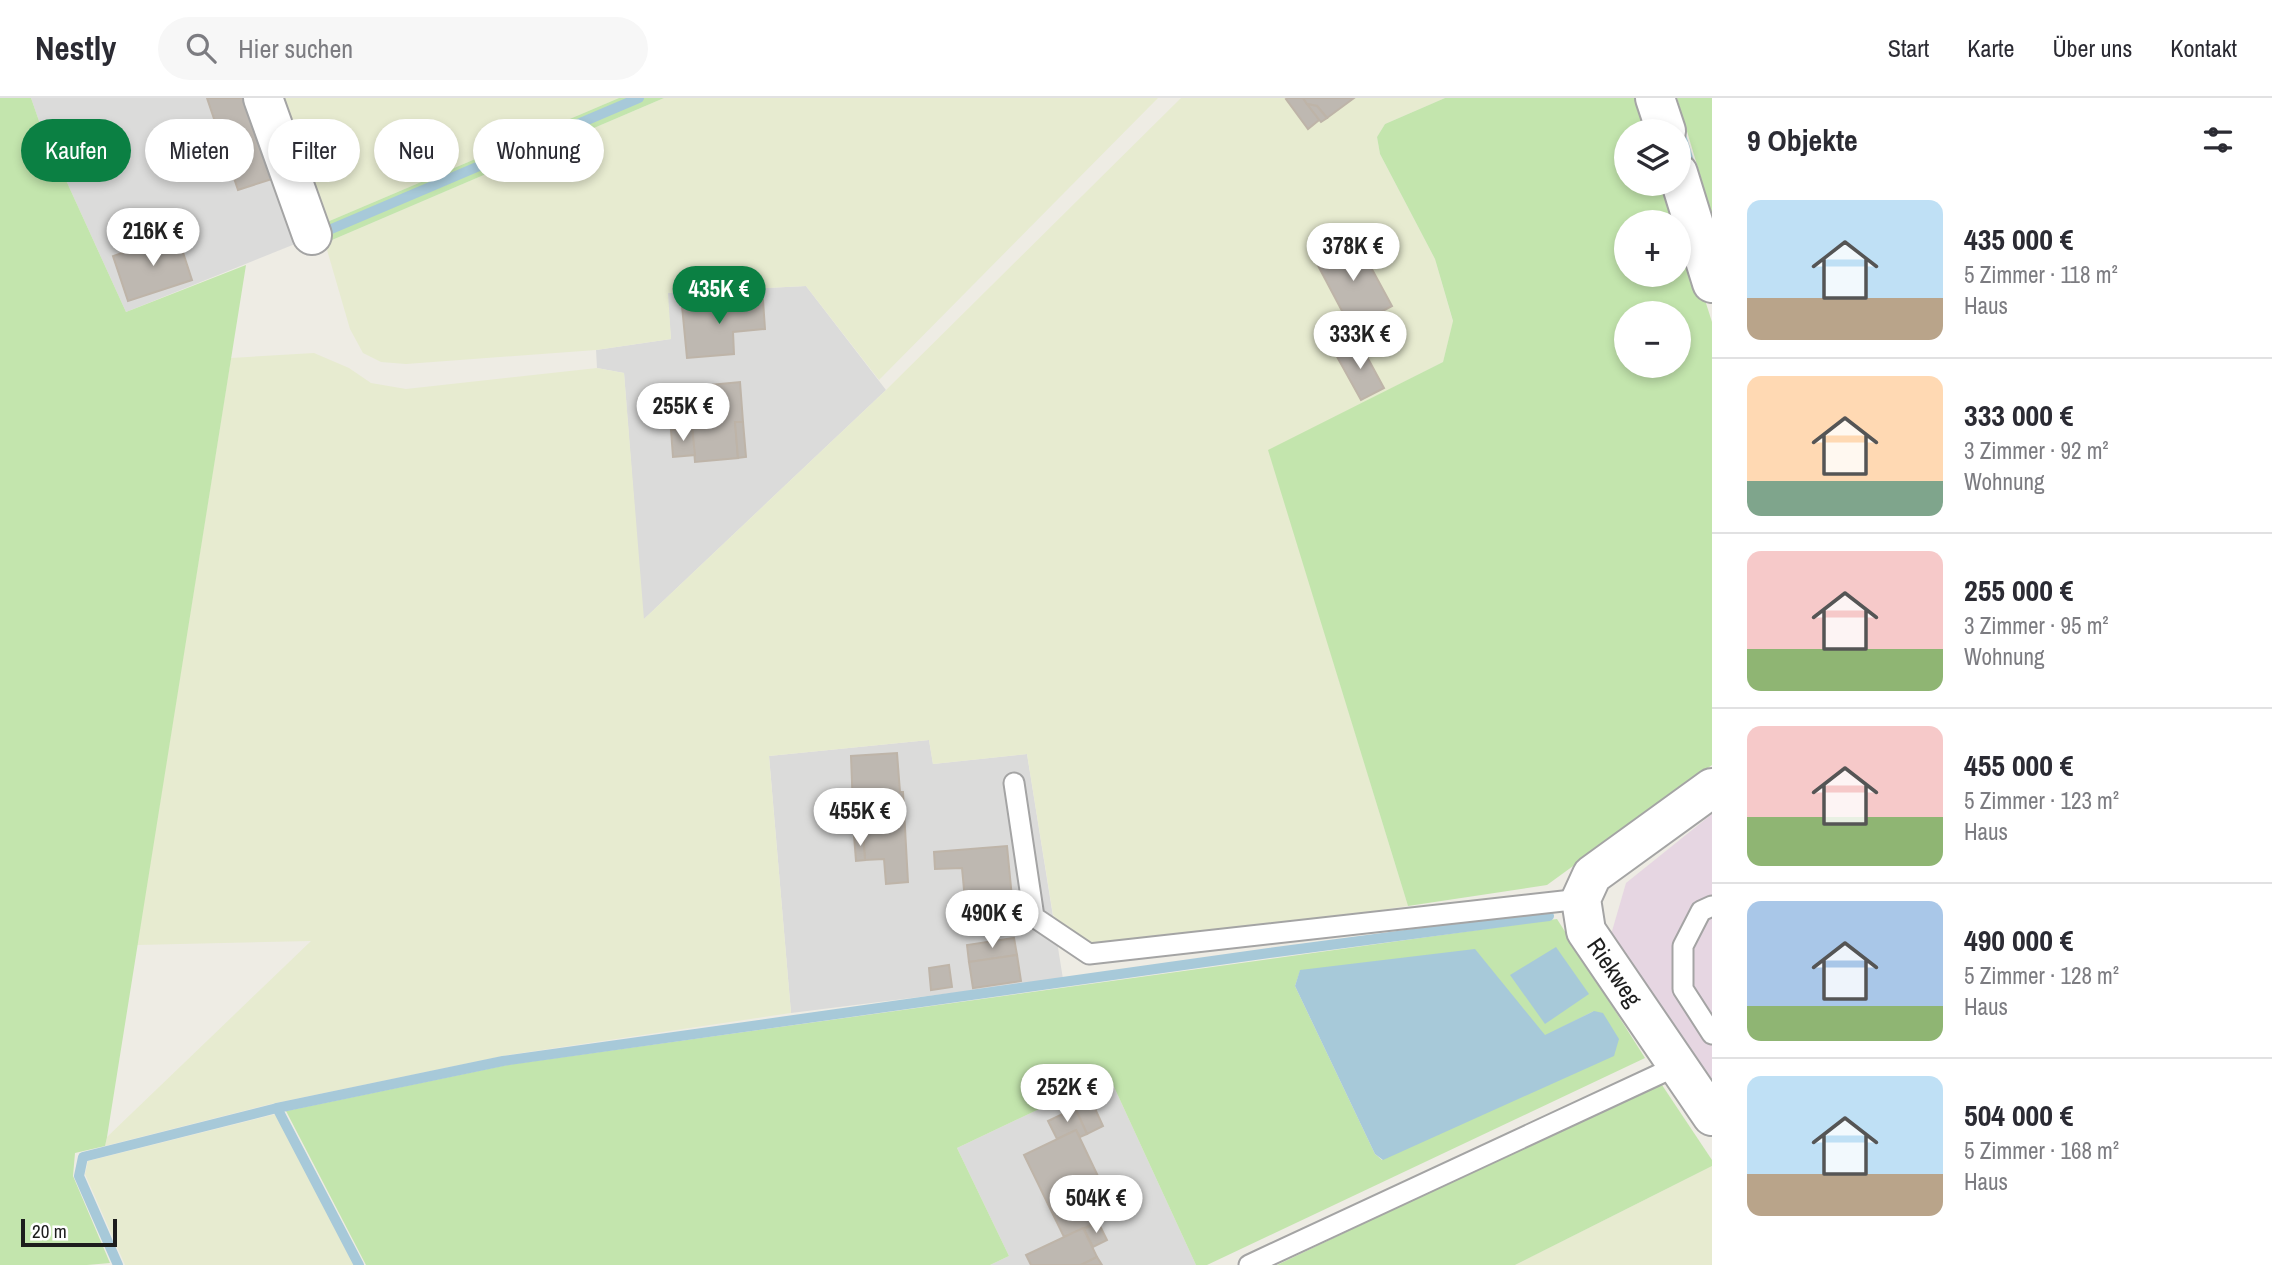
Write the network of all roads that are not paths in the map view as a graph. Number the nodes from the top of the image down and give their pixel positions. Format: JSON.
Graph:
{"nodes":[{"id":1,"x":263,"y":98,"type":"edge"},
{"id":2,"x":1655,"y":98,"type":"edge"},
{"id":3,"x":1662,"y":119,"type":"edge"},
{"id":4,"x":1685,"y":196,"type":"edge"},
{"id":5,"x":312,"y":235,"type":"dead end"},
{"id":6,"x":1712,"y":283,"type":"edge"},
{"id":7,"x":1014,"y":783,"type":"dead end"},
{"id":8,"x":1712,"y":788,"type":"edge"},
{"id":9,"x":1581,"y":900,"type":"junction"},
{"id":10,"x":1712,"y":906,"type":"edge"},
{"id":11,"x":1712,"y":1034,"type":"edge"},
{"id":12,"x":1679,"y":1065,"type":"junction"},
{"id":13,"x":1712,"y":1116,"type":"edge"},
{"id":14,"x":1249,"y":1265,"type":"edge"}],
"edges":[{"from":1,"to":5,"type":"street"},
{"from":2,"to":3,"type":"street"},
{"from":4,"to":6,"type":"street"},
{"from":7,"to":9,"type":"lane"},
{"from":8,"to":9,"type":"street"},
{"from":9,"to":12,"type":"street","name":"Riekweg"},
{"from":10,"to":11,"type":"lane"},
{"from":12,"to":13,"type":"street","name":"Riekweg"},
{"from":12,"to":14,"type":"lane"}]}
